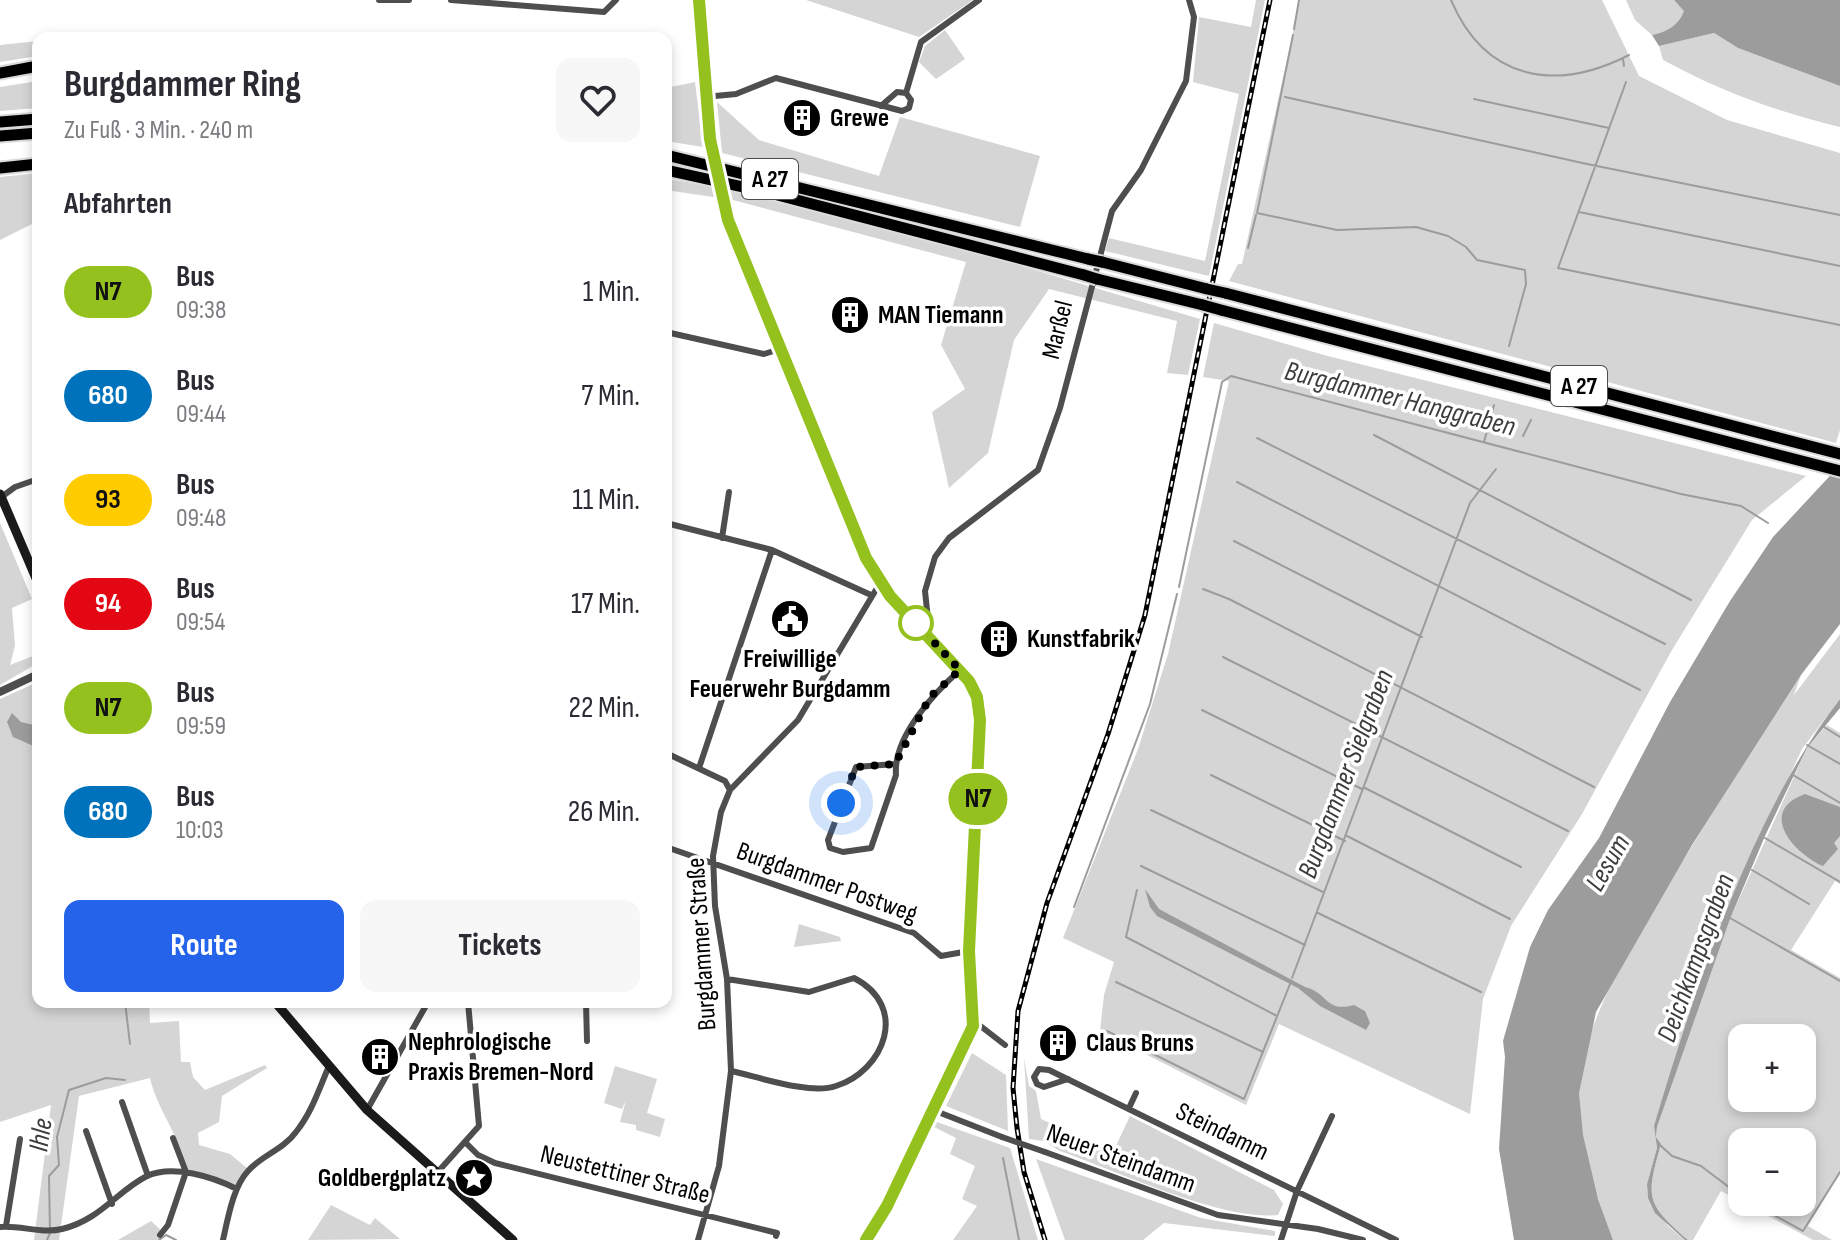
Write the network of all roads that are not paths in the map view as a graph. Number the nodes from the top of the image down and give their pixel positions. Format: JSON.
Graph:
{"nodes":[{"id":1,"x":379,"y":0,"type":"edge"},
{"id":2,"x":409,"y":0,"type":"edge"},
{"id":3,"x":451,"y":0,"type":"edge"},
{"id":4,"x":616,"y":0,"type":"edge"},
{"id":5,"x":699,"y":0,"type":"edge"},
{"id":6,"x":979,"y":0,"type":"edge"},
{"id":7,"x":1189,"y":0,"type":"edge"},
{"id":8,"x":32,"y":67,"type":"edge"},
{"id":9,"x":0,"y":73,"type":"edge"},
{"id":10,"x":906,"y":93,"type":"junction"},
{"id":11,"x":705,"y":97,"type":"junction"},
{"id":12,"x":881,"y":106,"type":"junction"},
{"id":13,"x":32,"y":119,"type":"edge"},
{"id":14,"x":0,"y":122,"type":"edge"},
{"id":15,"x":32,"y":133,"type":"edge"},
{"id":16,"x":0,"y":136,"type":"edge"},
{"id":17,"x":672,"y":156,"type":"edge"},
{"id":18,"x":32,"y":165,"type":"edge"},
{"id":19,"x":0,"y":168,"type":"edge"},
{"id":20,"x":672,"y":171,"type":"edge"},
{"id":21,"x":672,"y":333,"type":"edge"},
{"id":22,"x":780,"y":349,"type":"junction"},
{"id":23,"x":1836,"y":453,"type":"edge"},
{"id":24,"x":1840,"y":471,"type":"edge"},
{"id":25,"x":32,"y":481,"type":"edge"},
{"id":26,"x":729,"y":492,"type":"dead end"},
{"id":27,"x":0,"y":496,"type":"edge"},
{"id":28,"x":672,"y":525,"type":"edge"},
{"id":29,"x":722,"y":538,"type":"junction"},
{"id":30,"x":772,"y":550,"type":"junction"},
{"id":31,"x":32,"y":569,"type":"edge"},
{"id":32,"x":880,"y":583,"type":"junction"},
{"id":33,"x":871,"y":595,"type":"junction"},
{"id":34,"x":930,"y":638,"type":"junction"},
{"id":35,"x":960,"y":670,"type":"junction"},
{"id":36,"x":32,"y":677,"type":"edge"},
{"id":37,"x":0,"y":692,"type":"edge"},
{"id":38,"x":672,"y":756,"type":"edge"},
{"id":39,"x":895,"y":764,"type":"junction"},
{"id":40,"x":699,"y":768,"type":"junction"},
{"id":41,"x":730,"y":790,"type":"junction"},
{"id":42,"x":672,"y":849,"type":"edge"},
{"id":43,"x":715,"y":863,"type":"junction"},
{"id":44,"x":969,"y":951,"type":"junction"},
{"id":45,"x":727,"y":979,"type":"junction"},
{"id":46,"x":280,"y":1008,"type":"edge"},
{"id":47,"x":425,"y":1008,"type":"edge"},
{"id":48,"x":468,"y":1008,"type":"edge"},
{"id":49,"x":586,"y":1008,"type":"edge"},
{"id":50,"x":974,"y":1021,"type":"junction"},
{"id":51,"x":587,"y":1041,"type":"dead end"},
{"id":52,"x":1005,"y":1045,"type":"dead end"},
{"id":53,"x":329,"y":1066,"type":"junction"},
{"id":54,"x":731,"y":1071,"type":"junction"},
{"id":55,"x":1068,"y":1079,"type":"junction"},
{"id":56,"x":1136,"y":1093,"type":"dead end"},
{"id":57,"x":122,"y":1102,"type":"dead end"},
{"id":58,"x":1129,"y":1108,"type":"junction"},
{"id":59,"x":367,"y":1110,"type":"junction"},
{"id":60,"x":933,"y":1110,"type":"junction"},
{"id":61,"x":1332,"y":1116,"type":"dead end"},
{"id":62,"x":86,"y":1131,"type":"dead end"},
{"id":63,"x":173,"y":1138,"type":"dead end"},
{"id":64,"x":20,"y":1139,"type":"dead end"},
{"id":65,"x":466,"y":1143,"type":"junction"},
{"id":66,"x":186,"y":1172,"type":"junction"},
{"id":67,"x":436,"y":1174,"type":"junction"},
{"id":68,"x":148,"y":1176,"type":"junction"},
{"id":69,"x":237,"y":1189,"type":"junction"},
{"id":70,"x":1297,"y":1191,"type":"junction"},
{"id":71,"x":112,"y":1204,"type":"junction"},
{"id":72,"x":705,"y":1215,"type":"junction"},
{"id":73,"x":1284,"y":1225,"type":"junction"},
{"id":74,"x":3,"y":1226,"type":"edge"},
{"id":75,"x":160,"y":1235,"type":"dead end"},
{"id":76,"x":776,"y":1236,"type":"dead end"},
{"id":77,"x":223,"y":1240,"type":"edge"},
{"id":78,"x":513,"y":1240,"type":"edge"},
{"id":79,"x":698,"y":1240,"type":"edge"},
{"id":80,"x":866,"y":1240,"type":"edge"},
{"id":81,"x":1281,"y":1240,"type":"edge"},
{"id":82,"x":1363,"y":1240,"type":"edge"},
{"id":83,"x":1396,"y":1240,"type":"edge"}],
"edges":[{"from":1,"to":2,"type":"street"},
{"from":3,"to":4,"type":"street"},
{"from":5,"to":11,"type":"street"},
{"from":6,"to":10,"type":"street"},
{"from":7,"to":34,"type":"street","name":"Marßel"},
{"from":8,"to":9,"type":"highway"},
{"from":10,"to":12,"type":"street"},
{"from":10,"to":12,"type":"street"},
{"from":11,"to":12,"type":"street"},
{"from":11,"to":22,"type":"street","bridge":true},
{"from":13,"to":14,"type":"highway"},
{"from":15,"to":16,"type":"highway"},
{"from":17,"to":23,"type":"highway","number":"A 27","bridge":true},
{"from":18,"to":19,"type":"highway"},
{"from":20,"to":24,"type":"highway","number":"A 27","bridge":true},
{"from":21,"to":22,"type":"street"},
{"from":22,"to":32,"type":"street"},
{"from":25,"to":27,"type":"street"},
{"from":26,"to":29,"type":"street"},
{"from":27,"to":31,"type":"main road"},
{"from":28,"to":29,"type":"street"},
{"from":29,"to":30,"type":"street"},
{"from":30,"to":33,"type":"street"},
{"from":30,"to":40,"type":"street"},
{"from":32,"to":33,"type":"street","name":"Burgdammer Straße"},
{"from":32,"to":34,"type":"street"},
{"from":33,"to":41,"type":"street","name":"Burgdammer Straße"},
{"from":34,"to":35,"type":"street"},
{"from":35,"to":39,"type":"street"},
{"from":35,"to":44,"type":"street"},
{"from":36,"to":37,"type":"street"},
{"from":38,"to":40,"type":"street"},
{"from":39,"to":39,"type":"street"},
{"from":40,"to":41,"type":"street"},
{"from":41,"to":43,"type":"street","name":"Burgdammer Straße"},
{"from":42,"to":43,"type":"street","name":"Burgdammer Postweg"},
{"from":43,"to":44,"type":"street","name":"Burgdammer Postweg"},
{"from":43,"to":45,"type":"street","name":"Burgdammer Straße"},
{"from":44,"to":50,"type":"street"},
{"from":45,"to":54,"type":"street","name":"Burgdammer Straße"},
{"from":45,"to":54,"type":"street"},
{"from":46,"to":53,"type":"main road"},
{"from":47,"to":59,"type":"street"},
{"from":48,"to":65,"type":"street"},
{"from":49,"to":51,"type":"street"},
{"from":50,"to":52,"type":"street"},
{"from":50,"to":60,"type":"street"},
{"from":53,"to":59,"type":"main road"},
{"from":53,"to":69,"type":"street"},
{"from":54,"to":72,"type":"street","name":"Burgdammer Straße"},
{"from":55,"to":55,"type":"street","name":"Steindamm"},
{"from":55,"to":58,"type":"street","name":"Steindamm"},
{"from":56,"to":58,"type":"street"},
{"from":57,"to":68,"type":"street"},
{"from":58,"to":70,"type":"street","name":"Steindamm"},
{"from":59,"to":67,"type":"main road"},
{"from":60,"to":73,"type":"street","name":"Neuer Steindamm","bridge":true},
{"from":60,"to":80,"type":"street"},
{"from":61,"to":70,"type":"street"},
{"from":62,"to":71,"type":"street"},
{"from":63,"to":66,"type":"street"},
{"from":64,"to":74,"type":"street"},
{"from":65,"to":67,"type":"street"},
{"from":65,"to":72,"type":"street","name":"Neustettiner Straße"},
{"from":66,"to":68,"type":"street"},
{"from":66,"to":69,"type":"street"},
{"from":66,"to":75,"type":"street"},
{"from":67,"to":78,"type":"main road"},
{"from":68,"to":71,"type":"street"},
{"from":69,"to":77,"type":"street"},
{"from":70,"to":73,"type":"street"},
{"from":70,"to":83,"type":"street","name":"Steindamm"},
{"from":71,"to":74,"type":"street"},
{"from":72,"to":76,"type":"street","name":"Neustettiner Straße"},
{"from":72,"to":79,"type":"street","name":"Burgdammer Straße"},
{"from":73,"to":81,"type":"street"},
{"from":73,"to":82,"type":"street"}]}
